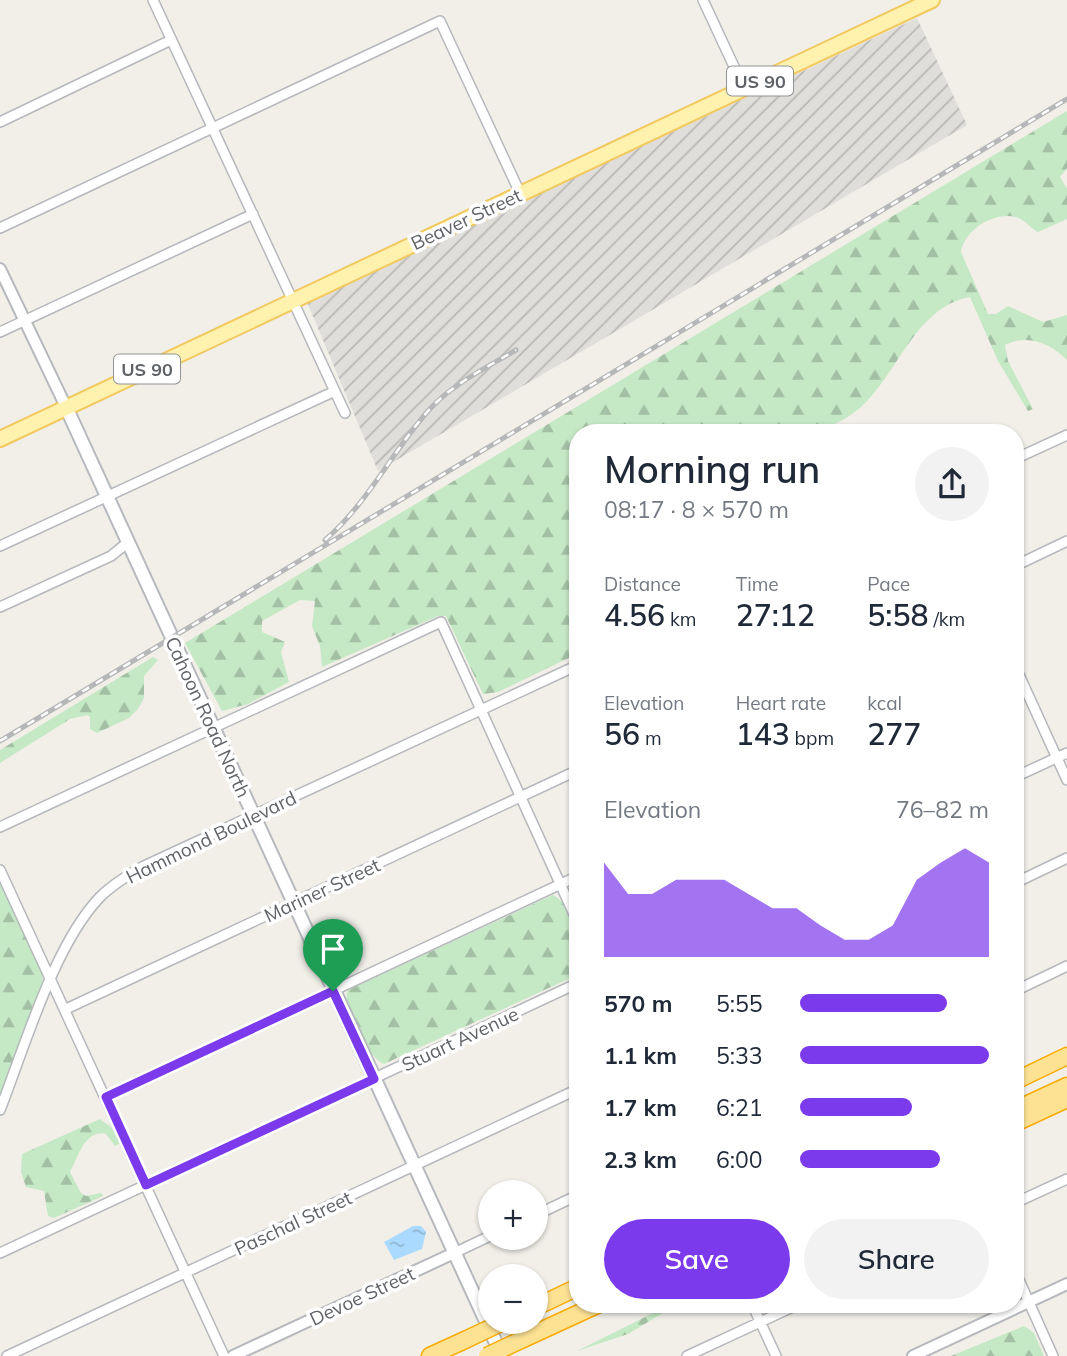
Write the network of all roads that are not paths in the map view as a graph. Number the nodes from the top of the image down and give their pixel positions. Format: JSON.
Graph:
{"nodes":[{"id":1,"x":153,"y":0,"type":"edge"},
{"id":2,"x":703,"y":0,"type":"edge"},
{"id":3,"x":932,"y":0,"type":"edge"},
{"id":4,"x":171,"y":40,"type":"junction"},
{"id":5,"x":744,"y":88,"type":"junction"},
{"id":6,"x":0,"y":122,"type":"edge"},
{"id":7,"x":212,"y":128,"type":"junction"},
{"id":8,"x":520,"y":194,"type":"junction"},
{"id":9,"x":253,"y":214,"type":"junction"},
{"id":10,"x":0,"y":228,"type":"edge"},
{"id":11,"x":0,"y":269,"type":"edge"},
{"id":12,"x":295,"y":300,"type":"junction"},
{"id":13,"x":24,"y":320,"type":"junction"},
{"id":14,"x":0,"y":332,"type":"edge"},
{"id":15,"x":335,"y":391,"type":"junction"},
{"id":16,"x":66,"y":407,"type":"junction"},
{"id":17,"x":345,"y":413,"type":"dead end"},
{"id":18,"x":1067,"y":435,"type":"edge"},
{"id":19,"x":0,"y":439,"type":"edge"},
{"id":20,"x":1024,"y":455,"type":"edge"},
{"id":21,"x":106,"y":496,"type":"junction"},
{"id":22,"x":1067,"y":541,"type":"edge"},
{"id":23,"x":127,"y":543,"type":"junction"},
{"id":24,"x":0,"y":547,"type":"edge"},
{"id":25,"x":1024,"y":562,"type":"edge"},
{"id":26,"x":0,"y":607,"type":"edge"},
{"id":27,"x":569,"y":669,"type":"edge"},
{"id":28,"x":1024,"y":686,"type":"edge"},
{"id":29,"x":482,"y":710,"type":"junction"},
{"id":30,"x":214,"y":728,"type":"junction"},
{"id":31,"x":1067,"y":753,"type":"edge"},
{"id":32,"x":1057,"y":758,"type":"junction"},
{"id":33,"x":1024,"y":773,"type":"edge"},
{"id":34,"x":569,"y":774,"type":"edge"},
{"id":35,"x":1067,"y":780,"type":"edge"},
{"id":36,"x":521,"y":796,"type":"junction"},
{"id":37,"x":253,"y":816,"type":"junction"},
{"id":38,"x":0,"y":827,"type":"edge"},
{"id":39,"x":1067,"y":858,"type":"edge"},
{"id":40,"x":0,"y":870,"type":"edge"},
{"id":41,"x":1024,"y":879,"type":"edge"},
{"id":42,"x":569,"y":880,"type":"edge"},
{"id":43,"x":560,"y":884,"type":"junction"},
{"id":44,"x":293,"y":904,"type":"junction"},
{"id":45,"x":569,"y":904,"type":"edge"},
{"id":46,"x":1067,"y":966,"type":"edge"},
{"id":47,"x":52,"y":979,"type":"junction"},
{"id":48,"x":1024,"y":986,"type":"edge"},
{"id":49,"x":569,"y":987,"type":"edge"},
{"id":50,"x":333,"y":991,"type":"junction"},
{"id":51,"x":66,"y":1009,"type":"junction"},
{"id":52,"x":1067,"y":1056,"type":"edge"},
{"id":53,"x":1024,"y":1077,"type":"edge"},
{"id":54,"x":374,"y":1079,"type":"junction"},
{"id":55,"x":1067,"y":1086,"type":"edge"},
{"id":56,"x":569,"y":1093,"type":"edge"},
{"id":57,"x":106,"y":1097,"type":"junction"},
{"id":58,"x":1067,"y":1099,"type":"edge"},
{"id":59,"x":1024,"y":1106,"type":"edge"},
{"id":60,"x":0,"y":1110,"type":"edge"},
{"id":61,"x":1024,"y":1119,"type":"edge"},
{"id":62,"x":415,"y":1166,"type":"junction"},
{"id":63,"x":1067,"y":1179,"type":"edge"},
{"id":64,"x":146,"y":1185,"type":"junction"},
{"id":65,"x":569,"y":1199,"type":"edge"},
{"id":66,"x":1024,"y":1199,"type":"edge"},
{"id":67,"x":548,"y":1209,"type":"edge"},
{"id":68,"x":478,"y":1242,"type":"edge"},
{"id":69,"x":0,"y":1253,"type":"edge"},
{"id":70,"x":454,"y":1253,"type":"junction"},
{"id":71,"x":186,"y":1272,"type":"junction"},
{"id":72,"x":1067,"y":1284,"type":"edge"},
{"id":73,"x":569,"y":1291,"type":"edge"},
{"id":74,"x":1024,"y":1292,"type":"edge"},
{"id":75,"x":548,"y":1301,"type":"edge"},
{"id":76,"x":1028,"y":1302,"type":"junction"},
{"id":77,"x":1024,"y":1304,"type":"edge"},
{"id":78,"x":579,"y":1313,"type":"edge"},
{"id":79,"x":756,"y":1313,"type":"edge"},
{"id":80,"x":780,"y":1313,"type":"edge"},
{"id":81,"x":1005,"y":1313,"type":"edge"},
{"id":82,"x":760,"y":1322,"type":"junction"},
{"id":83,"x":478,"y":1334,"type":"edge"},
{"id":84,"x":8,"y":1356,"type":"edge"},
{"id":85,"x":224,"y":1356,"type":"edge"},
{"id":86,"x":233,"y":1356,"type":"edge"},
{"id":87,"x":430,"y":1356,"type":"edge"},
{"id":88,"x":487,"y":1356,"type":"edge"},
{"id":89,"x":502,"y":1356,"type":"edge"},
{"id":90,"x":687,"y":1356,"type":"edge"},
{"id":91,"x":776,"y":1356,"type":"edge"},
{"id":92,"x":913,"y":1356,"type":"edge"},
{"id":93,"x":1053,"y":1356,"type":"edge"}],
"edges":[{"from":1,"to":4,"type":"street"},
{"from":2,"to":5,"type":"street"},
{"from":3,"to":5,"type":"main road","name":"Beaver Street","number":"US 90"},
{"from":4,"to":6,"type":"street"},
{"from":4,"to":7,"type":"street"},
{"from":5,"to":8,"type":"main road","name":"Beaver Street","number":"US 90"},
{"from":7,"to":8,"type":"street"},
{"from":7,"to":9,"type":"street"},
{"from":7,"to":10,"type":"street"},
{"from":8,"to":12,"type":"main road","name":"Beaver Street","number":"US 90"},
{"from":9,"to":12,"type":"street"},
{"from":9,"to":13,"type":"street"},
{"from":11,"to":13,"type":"street","name":"Cahoon Road North"},
{"from":12,"to":15,"type":"street"},
{"from":12,"to":16,"type":"main road","name":"Beaver Street","number":"US 90"},
{"from":13,"to":14,"type":"street"},
{"from":13,"to":16,"type":"street","name":"Cahoon Road North"},
{"from":15,"to":17,"type":"street"},
{"from":15,"to":21,"type":"street"},
{"from":16,"to":19,"type":"main road","name":"Beaver Street","number":"US 90"},
{"from":16,"to":21,"type":"main road","name":"Cahoon Road North"},
{"from":18,"to":20,"type":"street"},
{"from":21,"to":23,"type":"main road","name":"Cahoon Road North"},
{"from":21,"to":24,"type":"street"},
{"from":22,"to":25,"type":"street"},
{"from":23,"to":26,"type":"street"},
{"from":23,"to":30,"type":"main road","name":"Cahoon Road North"},
{"from":27,"to":29,"type":"street","name":"Hammond Boulevard"},
{"from":28,"to":32,"type":"street"},
{"from":29,"to":30,"type":"street"},
{"from":29,"to":36,"type":"street"},
{"from":29,"to":37,"type":"street","name":"Hammond Boulevard"},
{"from":30,"to":37,"type":"main road","name":"Cahoon Road North"},
{"from":30,"to":38,"type":"street"},
{"from":31,"to":32,"type":"street"},
{"from":32,"to":33,"type":"street"},
{"from":32,"to":35,"type":"street"},
{"from":34,"to":36,"type":"street","name":"Mariner Street"},
{"from":36,"to":43,"type":"street"},
{"from":36,"to":44,"type":"street","name":"Mariner Street"},
{"from":37,"to":44,"type":"main road","name":"Cahoon Road North"},
{"from":37,"to":47,"type":"street","name":"Hammond Boulevard"},
{"from":39,"to":41,"type":"street"},
{"from":40,"to":47,"type":"street"},
{"from":42,"to":43,"type":"street"},
{"from":43,"to":45,"type":"street"},
{"from":43,"to":50,"type":"street"},
{"from":44,"to":50,"type":"main road","name":"Cahoon Road North"},
{"from":44,"to":51,"type":"street","name":"Mariner Street"},
{"from":46,"to":48,"type":"street"},
{"from":47,"to":51,"type":"street"},
{"from":47,"to":60,"type":"street","name":"Hammond Boulevard"},
{"from":49,"to":54,"type":"street","name":"Stuart Avenue"},
{"from":50,"to":54,"type":"main road","name":"Cahoon Road North"},
{"from":50,"to":57,"type":"street"},
{"from":51,"to":57,"type":"street"},
{"from":52,"to":53,"type":"highway"},
{"from":54,"to":62,"type":"main road","name":"Cahoon Road North"},
{"from":54,"to":64,"type":"street","name":"Stuart Avenue"},
{"from":55,"to":59,"type":"highway"},
{"from":56,"to":62,"type":"street","name":"Paschal Street"},
{"from":57,"to":64,"type":"street"},
{"from":58,"to":61,"type":"highway"},
{"from":62,"to":70,"type":"main road","name":"Cahoon Road North"},
{"from":62,"to":71,"type":"street","name":"Paschal Street"},
{"from":63,"to":66,"type":"street"},
{"from":64,"to":69,"type":"street","name":"Stuart Avenue"},
{"from":64,"to":71,"type":"street"},
{"from":65,"to":67,"type":"street"},
{"from":68,"to":70,"type":"street","name":"Devoe Street"},
{"from":70,"to":86,"type":"street","name":"Devoe Street"},
{"from":70,"to":89,"type":"main road"},
{"from":71,"to":84,"type":"street","name":"Paschal Street"},
{"from":71,"to":85,"type":"street"},
{"from":72,"to":76,"type":"street"},
{"from":73,"to":75,"type":"highway"},
{"from":74,"to":76,"type":"street"},
{"from":76,"to":77,"type":"street"},
{"from":76,"to":93,"type":"street"},
{"from":78,"to":88,"type":"highway","bridge":true},
{"from":79,"to":82,"type":"street"},
{"from":80,"to":82,"type":"street"},
{"from":81,"to":92,"type":"street"},
{"from":82,"to":90,"type":"street"},
{"from":82,"to":91,"type":"street"},
{"from":83,"to":87,"type":"highway","bridge":true}]}
